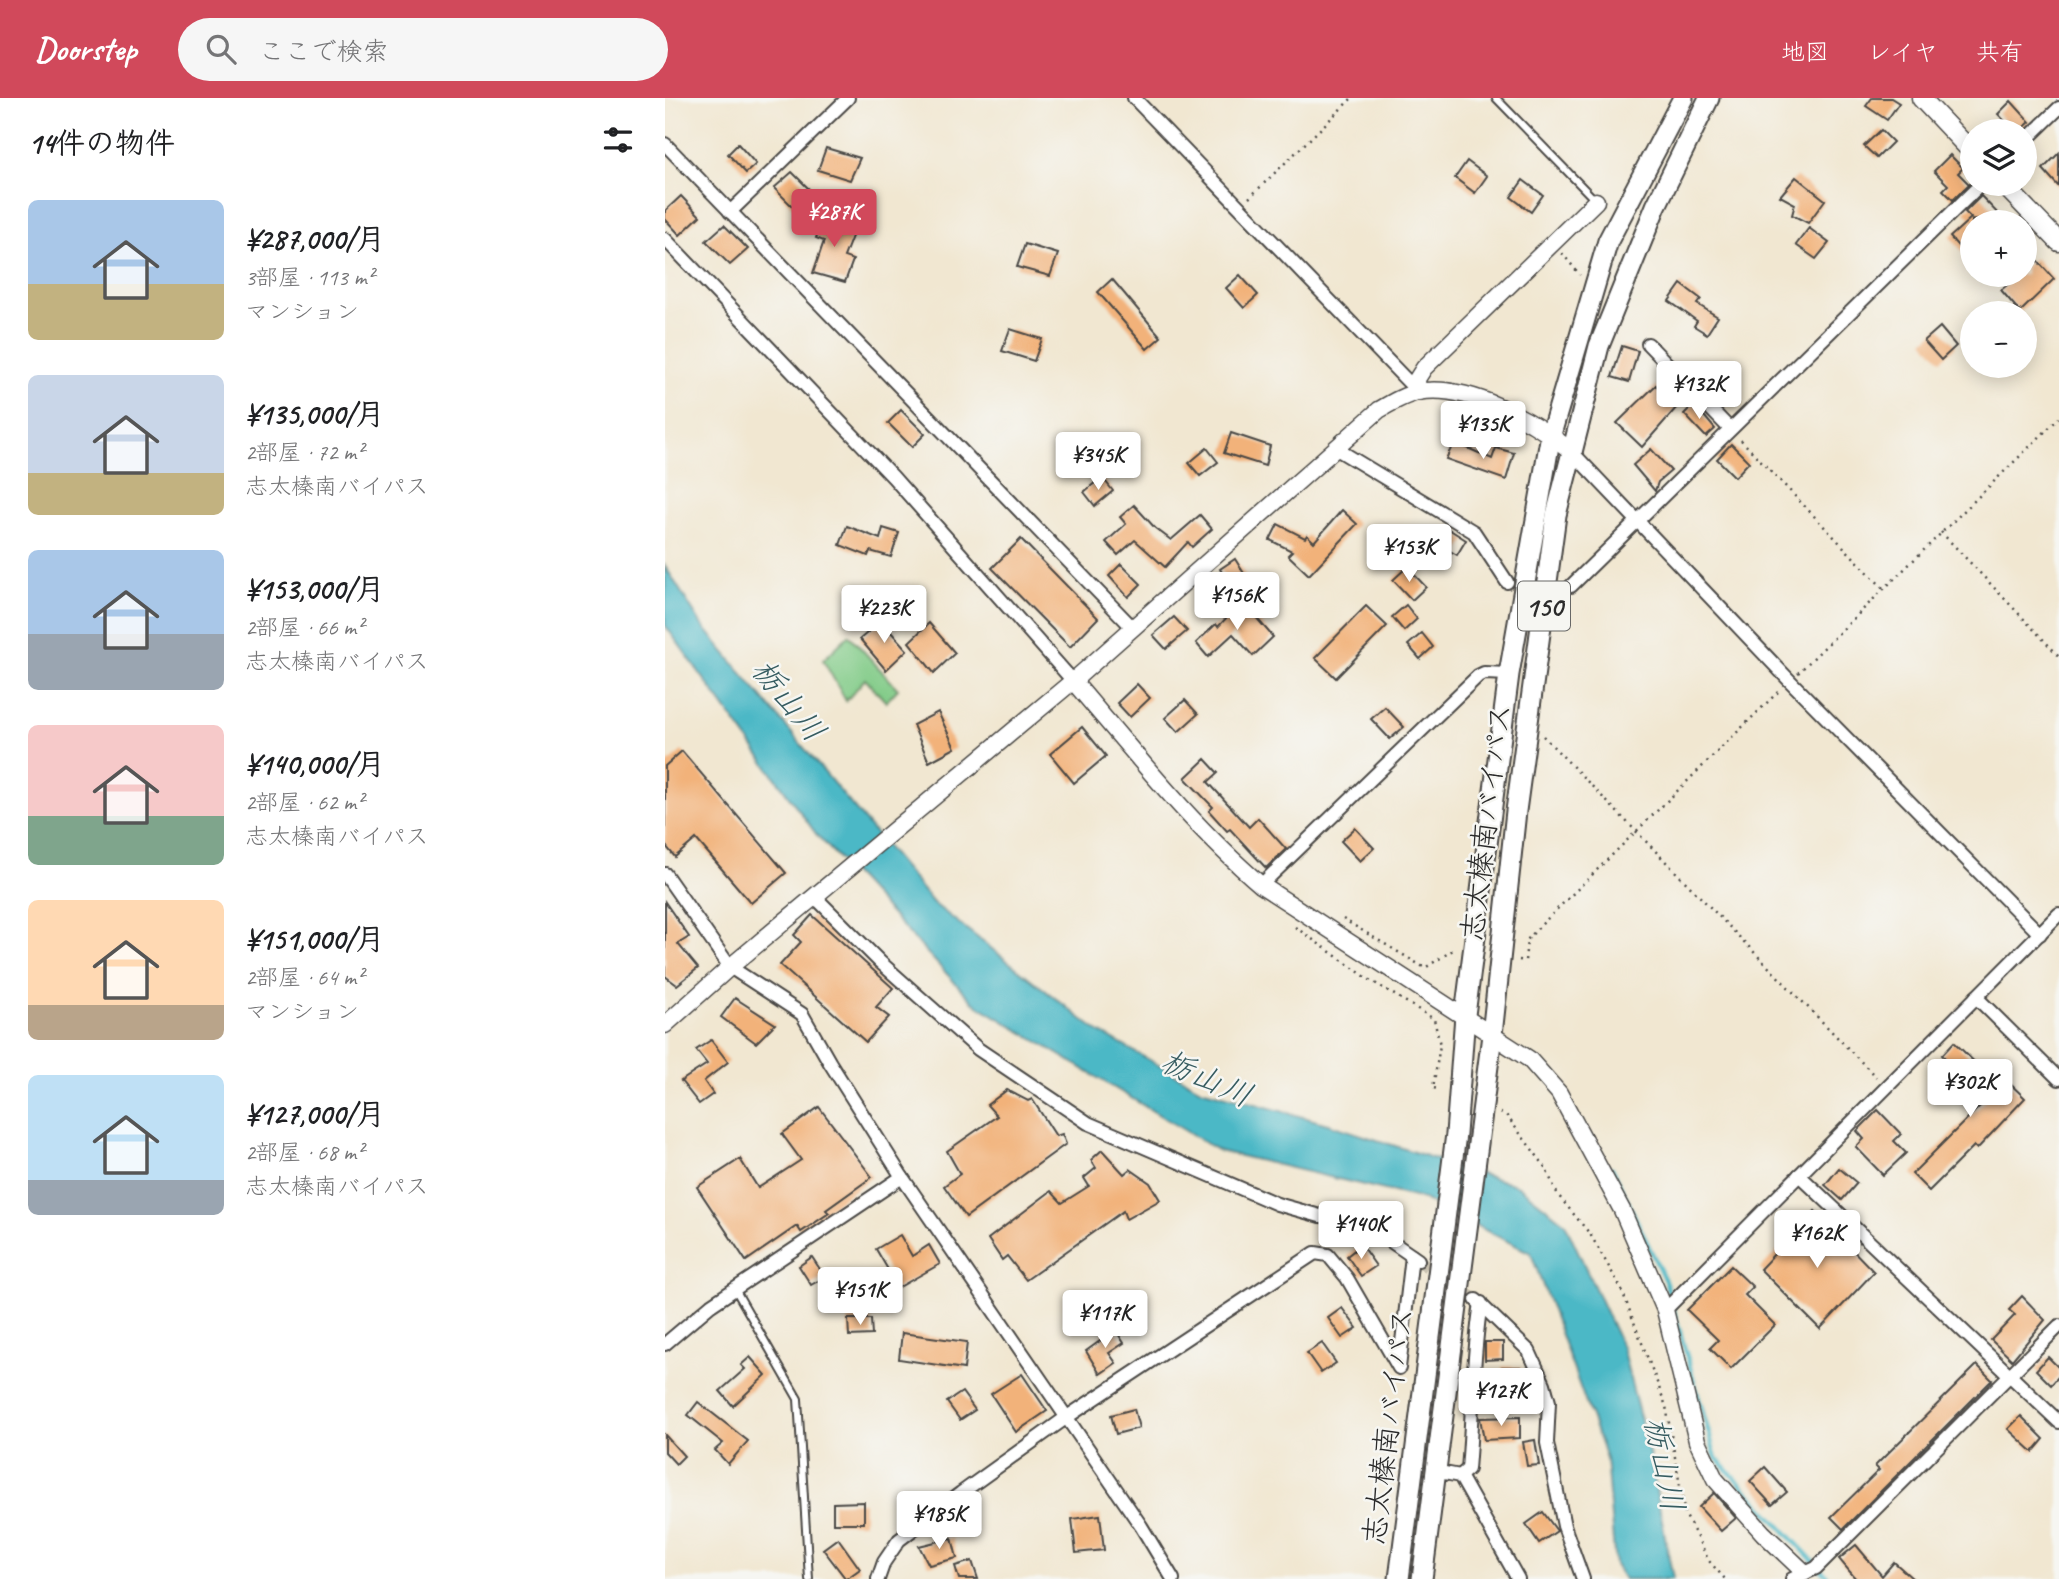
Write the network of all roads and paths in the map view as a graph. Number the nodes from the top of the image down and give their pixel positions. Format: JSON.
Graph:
{"nodes":[{"id":1,"x":848,"y":98,"type":"edge"},
{"id":2,"x":1134,"y":98,"type":"edge"},
{"id":3,"x":1352,"y":98,"type":"edge"},
{"id":4,"x":1496,"y":98,"type":"edge"},
{"id":5,"x":1683,"y":98,"type":"edge"},
{"id":6,"x":1709,"y":98,"type":"edge"},
{"id":7,"x":1921,"y":98,"type":"edge"},
{"id":8,"x":2059,"y":108,"type":"edge"},
{"id":9,"x":2037,"y":129,"type":"edge"},
{"id":10,"x":1960,"y":139,"type":"edge"},
{"id":11,"x":665,"y":144,"type":"edge"},
{"id":12,"x":1969,"y":196,"type":"edge"},
{"id":13,"x":2015,"y":196,"type":"edge"},
{"id":14,"x":1597,"y":201,"type":"joint"},
{"id":15,"x":1240,"y":207,"type":"junction"},
{"id":16,"x":730,"y":212,"type":"junction"},
{"id":17,"x":665,"y":239,"type":"edge"},
{"id":18,"x":2059,"y":242,"type":"edge"},
{"id":19,"x":1553,"y":243,"type":"junction"},
{"id":20,"x":1580,"y":275,"type":"dead end"},
{"id":21,"x":1648,"y":344,"type":"dead end"},
{"id":22,"x":1418,"y":392,"type":"junction"},
{"id":23,"x":2059,"y":418,"type":"edge"},
{"id":24,"x":1730,"y":429,"type":"junction"},
{"id":25,"x":1551,"y":435,"type":"junction"},
{"id":26,"x":1335,"y":448,"type":"junction"},
{"id":27,"x":1571,"y":451,"type":"junction"},
{"id":28,"x":1638,"y":519,"type":"junction"},
{"id":29,"x":1941,"y":532,"type":"junction"},
{"id":30,"x":1507,"y":582,"type":"dead end"},
{"id":31,"x":1571,"y":586,"type":"dead end"},
{"id":32,"x":1884,"y":589,"type":"junction"},
{"id":33,"x":1132,"y":627,"type":"junction"},
{"id":34,"x":2059,"y":656,"type":"edge"},
{"id":35,"x":1509,"y":674,"type":"junction"},
{"id":36,"x":1073,"y":681,"type":"junction"},
{"id":37,"x":1790,"y":681,"type":"junction"},
{"id":38,"x":1526,"y":733,"type":"junction"},
{"id":39,"x":1636,"y":831,"type":"junction"},
{"id":40,"x":665,"y":874,"type":"edge"},
{"id":41,"x":1261,"y":885,"type":"junction"},
{"id":42,"x":819,"y":894,"type":"junction"},
{"id":43,"x":2059,"y":914,"type":"edge"},
{"id":44,"x":1317,"y":923,"type":"junction"},
{"id":45,"x":1294,"y":926,"type":"dead end"},
{"id":46,"x":2040,"y":934,"type":"junction"},
{"id":47,"x":1453,"y":950,"type":"dead end"},
{"id":48,"x":1519,"y":960,"type":"dead end"},
{"id":49,"x":730,"y":967,"type":"junction"},
{"id":50,"x":1976,"y":997,"type":"junction"},
{"id":51,"x":1465,"y":1015,"type":"junction"},
{"id":52,"x":665,"y":1025,"type":"edge"},
{"id":53,"x":1492,"y":1035,"type":"junction"},
{"id":54,"x":2059,"y":1079,"type":"edge"},
{"id":55,"x":1886,"y":1087,"type":"junction"},
{"id":56,"x":1437,"y":1089,"type":"dead end"},
{"id":57,"x":1500,"y":1113,"type":"dead end"},
{"id":58,"x":1798,"y":1175,"type":"junction"},
{"id":59,"x":902,"y":1177,"type":"junction"},
{"id":60,"x":735,"y":1289,"type":"junction"},
{"id":61,"x":1670,"y":1305,"type":"junction"},
{"id":62,"x":2059,"y":1326,"type":"edge"},
{"id":63,"x":665,"y":1344,"type":"edge"},
{"id":64,"x":2008,"y":1377,"type":"junction"},
{"id":65,"x":1067,"y":1417,"type":"junction"},
{"id":66,"x":2059,"y":1422,"type":"edge"},
{"id":67,"x":1434,"y":1471,"type":"junction"},
{"id":68,"x":1460,"y":1476,"type":"junction"},
{"id":69,"x":1802,"y":1577,"type":"edge"},
{"id":70,"x":809,"y":1579,"type":"edge"},
{"id":71,"x":878,"y":1579,"type":"edge"},
{"id":72,"x":1173,"y":1579,"type":"edge"},
{"id":73,"x":1399,"y":1579,"type":"edge"},
{"id":74,"x":1422,"y":1579,"type":"edge"},
{"id":75,"x":1518,"y":1579,"type":"edge"},
{"id":76,"x":1583,"y":1579,"type":"edge"},
{"id":77,"x":1725,"y":1579,"type":"edge"}],
"edges":[{"from":1,"to":16,"type":"street"},
{"from":2,"to":15,"type":"street"},
{"from":3,"to":15,"type":"path"},
{"from":4,"to":14,"type":"lane"},
{"from":5,"to":25,"type":"highway","name":"志太榛南バイパス","number":"150"},
{"from":6,"to":27,"type":"highway","name":"志太榛南バイパス","number":"150"},
{"from":7,"to":10,"type":"main road"},
{"from":8,"to":9,"type":"street"},
{"from":11,"to":16,"type":"street"},
{"from":12,"to":24,"type":"street"},
{"from":13,"to":18,"type":"main road"},
{"from":14,"to":19,"type":"street"},
{"from":15,"to":22,"type":"street"},
{"from":16,"to":33,"type":"street"},
{"from":17,"to":36,"type":"street"},
{"from":19,"to":20,"type":"path"},
{"from":19,"to":22,"type":"street"},
{"from":21,"to":24,"type":"street"},
{"from":22,"to":25,"type":"street"},
{"from":22,"to":26,"type":"street"},
{"from":23,"to":29,"type":"path"},
{"from":24,"to":28,"type":"street"},
{"from":24,"to":32,"type":"path"},
{"from":25,"to":27,"type":"street"},
{"from":25,"to":35,"type":"highway","name":"志太榛南バイパス","number":"150"},
{"from":26,"to":30,"type":"street"},
{"from":26,"to":33,"type":"street"},
{"from":27,"to":28,"type":"street"},
{"from":27,"to":38,"type":"highway","name":"志太榛南バイパス","number":"150"},
{"from":28,"to":31,"type":"street"},
{"from":28,"to":37,"type":"street"},
{"from":29,"to":32,"type":"path"},
{"from":29,"to":34,"type":"path"},
{"from":32,"to":37,"type":"path"},
{"from":33,"to":36,"type":"street"},
{"from":35,"to":41,"type":"street"},
{"from":35,"to":51,"type":"highway","name":"志太榛南バイパス","number":"150"},
{"from":36,"to":41,"type":"street"},
{"from":36,"to":42,"type":"street"},
{"from":37,"to":39,"type":"path"},
{"from":37,"to":46,"type":"street"},
{"from":38,"to":39,"type":"path"},
{"from":38,"to":53,"type":"highway","name":"志太榛南バイパス","number":"150"},
{"from":39,"to":48,"type":"path"},
{"from":39,"to":55,"type":"path"},
{"from":40,"to":49,"type":"street"},
{"from":41,"to":44,"type":"street"},
{"from":42,"to":49,"type":"street"},
{"from":42,"to":65,"type":"street"},
{"from":43,"to":46,"type":"street"},
{"from":44,"to":47,"type":"path"},
{"from":44,"to":51,"type":"street"},
{"from":45,"to":56,"type":"path"},
{"from":46,"to":50,"type":"street"},
{"from":49,"to":52,"type":"street"},
{"from":49,"to":59,"type":"street"},
{"from":50,"to":54,"type":"street"},
{"from":50,"to":55,"type":"street"},
{"from":51,"to":53,"type":"street"},
{"from":51,"to":73,"type":"highway","name":"志太榛南バイパス","number":"150"},
{"from":53,"to":61,"type":"street"},
{"from":53,"to":67,"type":"highway","name":"志太榛南バイパス","number":"150"},
{"from":55,"to":58,"type":"street"},
{"from":57,"to":77,"type":"path"},
{"from":58,"to":61,"type":"street"},
{"from":58,"to":64,"type":"street"},
{"from":59,"to":60,"type":"street"},
{"from":59,"to":65,"type":"street"},
{"from":60,"to":63,"type":"street"},
{"from":60,"to":70,"type":"lane"},
{"from":61,"to":69,"type":"street"},
{"from":62,"to":64,"type":"street"},
{"from":64,"to":66,"type":"street"},
{"from":64,"to":69,"type":"street"},
{"from":65,"to":71,"type":"street"},
{"from":65,"to":72,"type":"street"},
{"from":67,"to":68,"type":"street"},
{"from":67,"to":74,"type":"highway","name":"志太榛南バイパス","number":"150"},
{"from":68,"to":75,"type":"street"},
{"from":68,"to":76,"type":"street"}]}
